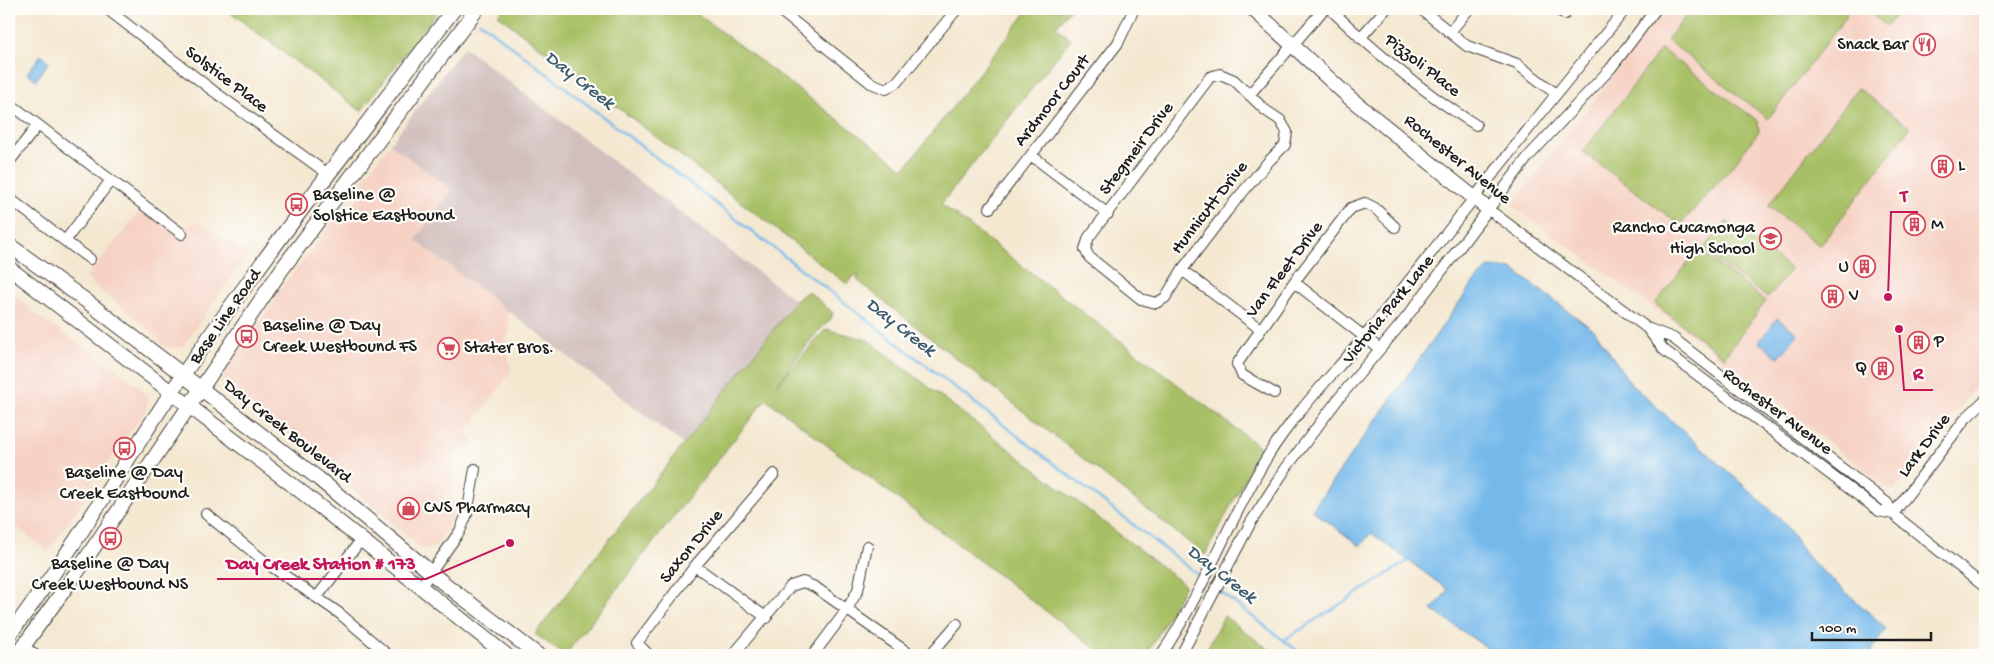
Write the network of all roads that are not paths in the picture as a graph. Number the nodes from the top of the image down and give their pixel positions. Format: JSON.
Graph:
{"nodes":[{"id":1,"x":106,"y":9,"type":"edge"},
{"id":2,"x":454,"y":9,"type":"edge"},
{"id":3,"x":477,"y":9,"type":"edge"},
{"id":4,"x":778,"y":9,"type":"edge"},
{"id":5,"x":957,"y":9,"type":"edge"},
{"id":6,"x":1134,"y":9,"type":"edge"},
{"id":7,"x":1253,"y":9,"type":"edge"},
{"id":8,"x":1324,"y":9,"type":"edge"},
{"id":9,"x":1330,"y":9,"type":"edge"},
{"id":10,"x":1386,"y":9,"type":"edge"},
{"id":11,"x":1421,"y":9,"type":"edge"},
{"id":12,"x":1469,"y":9,"type":"edge"},
{"id":13,"x":1626,"y":9,"type":"edge"},
{"id":14,"x":1656,"y":9,"type":"edge"},
{"id":15,"x":1450,"y":32,"type":"junction"},
{"id":16,"x":1360,"y":38,"type":"junction"},
{"id":17,"x":1292,"y":44,"type":"junction"},
{"id":18,"x":1555,"y":93,"type":"junction"},
{"id":19,"x":1250,"y":95,"type":"junction"},
{"id":20,"x":10,"y":107,"type":"edge"},
{"id":21,"x":38,"y":125,"type":"junction"},
{"id":22,"x":1476,"y":125,"type":"dead end"},
{"id":23,"x":1031,"y":155,"type":"junction"},
{"id":24,"x":9,"y":162,"type":"edge"},
{"id":25,"x":328,"y":174,"type":"junction"},
{"id":26,"x":111,"y":180,"type":"junction"},
{"id":27,"x":9,"y":198,"type":"edge"},
{"id":28,"x":1474,"y":198,"type":"junction"},
{"id":29,"x":990,"y":208,"type":"dead end"},
{"id":30,"x":1488,"y":209,"type":"junction"},
{"id":31,"x":1108,"y":214,"type":"junction"},
{"id":32,"x":1395,"y":227,"type":"dead end"},
{"id":33,"x":182,"y":234,"type":"dead end"},
{"id":34,"x":65,"y":241,"type":"junction"},
{"id":35,"x":9,"y":246,"type":"edge"},
{"id":36,"x":90,"y":259,"type":"dead end"},
{"id":37,"x":9,"y":268,"type":"edge"},
{"id":38,"x":1182,"y":270,"type":"junction"},
{"id":39,"x":1294,"y":282,"type":"junction"},
{"id":40,"x":1156,"y":303,"type":"joint"},
{"id":41,"x":1647,"y":328,"type":"junction"},
{"id":42,"x":1260,"y":329,"type":"junction"},
{"id":43,"x":1365,"y":337,"type":"junction"},
{"id":44,"x":1380,"y":349,"type":"junction"},
{"id":45,"x":183,"y":376,"type":"junction"},
{"id":46,"x":200,"y":388,"type":"junction"},
{"id":47,"x":172,"y":393,"type":"junction"},
{"id":48,"x":1274,"y":393,"type":"dead end"},
{"id":49,"x":1985,"y":400,"type":"edge"},
{"id":50,"x":189,"y":406,"type":"junction"},
{"id":51,"x":475,"y":469,"type":"dead end"},
{"id":52,"x":774,"y":474,"type":"dead end"},
{"id":53,"x":206,"y":514,"type":"dead end"},
{"id":54,"x":1893,"y":514,"type":"junction"},
{"id":55,"x":361,"y":540,"type":"junction"},
{"id":56,"x":867,"y":546,"type":"dead end"},
{"id":57,"x":65,"y":556,"type":"junction"},
{"id":58,"x":695,"y":566,"type":"junction"},
{"id":59,"x":431,"y":573,"type":"junction"},
{"id":60,"x":1985,"y":587,"type":"edge"},
{"id":61,"x":420,"y":588,"type":"junction"},
{"id":62,"x":317,"y":597,"type":"junction"},
{"id":63,"x":846,"y":611,"type":"junction"},
{"id":64,"x":767,"y":618,"type":"junction"},
{"id":65,"x":957,"y":624,"type":"dead end"},
{"id":66,"x":34,"y":632,"type":"junction"},
{"id":67,"x":9,"y":635,"type":"edge"},
{"id":68,"x":20,"y":651,"type":"edge"},
{"id":69,"x":35,"y":655,"type":"edge"},
{"id":70,"x":388,"y":655,"type":"edge"},
{"id":71,"x":506,"y":655,"type":"edge"},
{"id":72,"x":538,"y":655,"type":"edge"},
{"id":73,"x":650,"y":655,"type":"edge"},
{"id":74,"x":733,"y":655,"type":"edge"},
{"id":75,"x":813,"y":655,"type":"edge"},
{"id":76,"x":911,"y":655,"type":"edge"},
{"id":77,"x":930,"y":655,"type":"edge"},
{"id":78,"x":1161,"y":655,"type":"edge"},
{"id":79,"x":1181,"y":655,"type":"edge"}],
"edges":[{"from":1,"to":25,"type":"street","name":"Solstice Place"},
{"from":2,"to":25,"type":"main road","name":"Base Line Road"},
{"from":3,"to":46,"type":"main road","name":"Base Line Road"},
{"from":4,"to":5,"type":"street"},
{"from":6,"to":23,"type":"street","name":"Ardmoor Court"},
{"from":7,"to":17,"type":"main road","name":"Rochester Avenue"},
{"from":8,"to":17,"type":"street"},
{"from":9,"to":16,"type":"street","name":"Pizzoli Place"},
{"from":10,"to":16,"type":"street"},
{"from":11,"to":15,"type":"street"},
{"from":12,"to":15,"type":"street"},
{"from":13,"to":18,"type":"street","name":"Victoria Park Lane"},
{"from":14,"to":30,"type":"street","name":"Victoria Park Lane"},
{"from":15,"to":18,"type":"street"},
{"from":16,"to":22,"type":"street","name":"Pizzoli Place"},
{"from":17,"to":19,"type":"street"},
{"from":17,"to":28,"type":"main road","name":"Rochester Avenue"},
{"from":18,"to":28,"type":"street","name":"Victoria Park Lane"},
{"from":19,"to":31,"type":"street","name":"Stegmeir Drive"},
{"from":19,"to":38,"type":"street","name":"Hunnicutt Drive"},
{"from":20,"to":21,"type":"street"},
{"from":21,"to":24,"type":"street"},
{"from":21,"to":26,"type":"street"},
{"from":23,"to":29,"type":"street","name":"Ardmoor Court"},
{"from":23,"to":31,"type":"street"},
{"from":25,"to":45,"type":"main road","name":"Base Line Road"},
{"from":26,"to":33,"type":"street"},
{"from":26,"to":34,"type":"street"},
{"from":27,"to":34,"type":"street"},
{"from":28,"to":30,"type":"main road","name":"Rochester Avenue"},
{"from":28,"to":43,"type":"street","name":"Victoria Park Lane"},
{"from":30,"to":41,"type":"street","name":"Rochester Avenue"},
{"from":30,"to":44,"type":"street","name":"Victoria Park Lane"},
{"from":31,"to":40,"type":"street","name":"Stegmeir Drive"},
{"from":32,"to":39,"type":"street","name":"Van Fleet Drive"},
{"from":34,"to":36,"type":"street"},
{"from":35,"to":45,"type":"main road","name":"Day Creek Boulevard"},
{"from":37,"to":47,"type":"main road"},
{"from":38,"to":40,"type":"street","name":"Hunnicutt Drive"},
{"from":38,"to":42,"type":"street"},
{"from":39,"to":42,"type":"street","name":"Van Fleet Drive"},
{"from":39,"to":43,"type":"street"},
{"from":41,"to":54,"type":"street","name":"Rochester Avenue"},
{"from":41,"to":54,"type":"street","name":"Rochester Avenue"},
{"from":42,"to":48,"type":"street","name":"Van Fleet Drive"},
{"from":43,"to":44,"type":"street"},
{"from":43,"to":78,"type":"street","name":"Victoria Park Lane"},
{"from":44,"to":79,"type":"street","name":"Victoria Park Lane"},
{"from":45,"to":46,"type":"main road","name":"Day Creek Boulevard"},
{"from":45,"to":47,"type":"main road","name":"Base Line Road"},
{"from":46,"to":50,"type":"main road","name":"Base Line Road"},
{"from":46,"to":59,"type":"main road","name":"Day Creek Boulevard"},
{"from":47,"to":50,"type":"main road"},
{"from":47,"to":57,"type":"main road","name":"Base Line Road"},
{"from":49,"to":54,"type":"street","name":"Lark Drive"},
{"from":50,"to":55,"type":"main road"},
{"from":50,"to":66,"type":"main road","name":"Base Line Road"},
{"from":51,"to":59,"type":"street"},
{"from":52,"to":58,"type":"street","name":"Saxon Drive"},
{"from":53,"to":62,"type":"street"},
{"from":54,"to":60,"type":"street","name":"Rochester Avenue"},
{"from":55,"to":61,"type":"main road"},
{"from":55,"to":62,"type":"street"},
{"from":56,"to":63,"type":"street"},
{"from":57,"to":66,"type":"main road"},
{"from":57,"to":67,"type":"main road","name":"Base Line Road"},
{"from":58,"to":64,"type":"street"},
{"from":58,"to":73,"type":"street","name":"Saxon Drive"},
{"from":59,"to":61,"type":"street"},
{"from":59,"to":72,"type":"main road","name":"Day Creek Boulevard"},
{"from":61,"to":71,"type":"main road"},
{"from":62,"to":70,"type":"street"},
{"from":63,"to":64,"type":"street"},
{"from":63,"to":75,"type":"street"},
{"from":63,"to":76,"type":"street"},
{"from":64,"to":74,"type":"street"},
{"from":65,"to":77,"type":"street"},
{"from":66,"to":68,"type":"main road","name":"Base Line Road"},
{"from":68,"to":69,"type":"street"}]}
